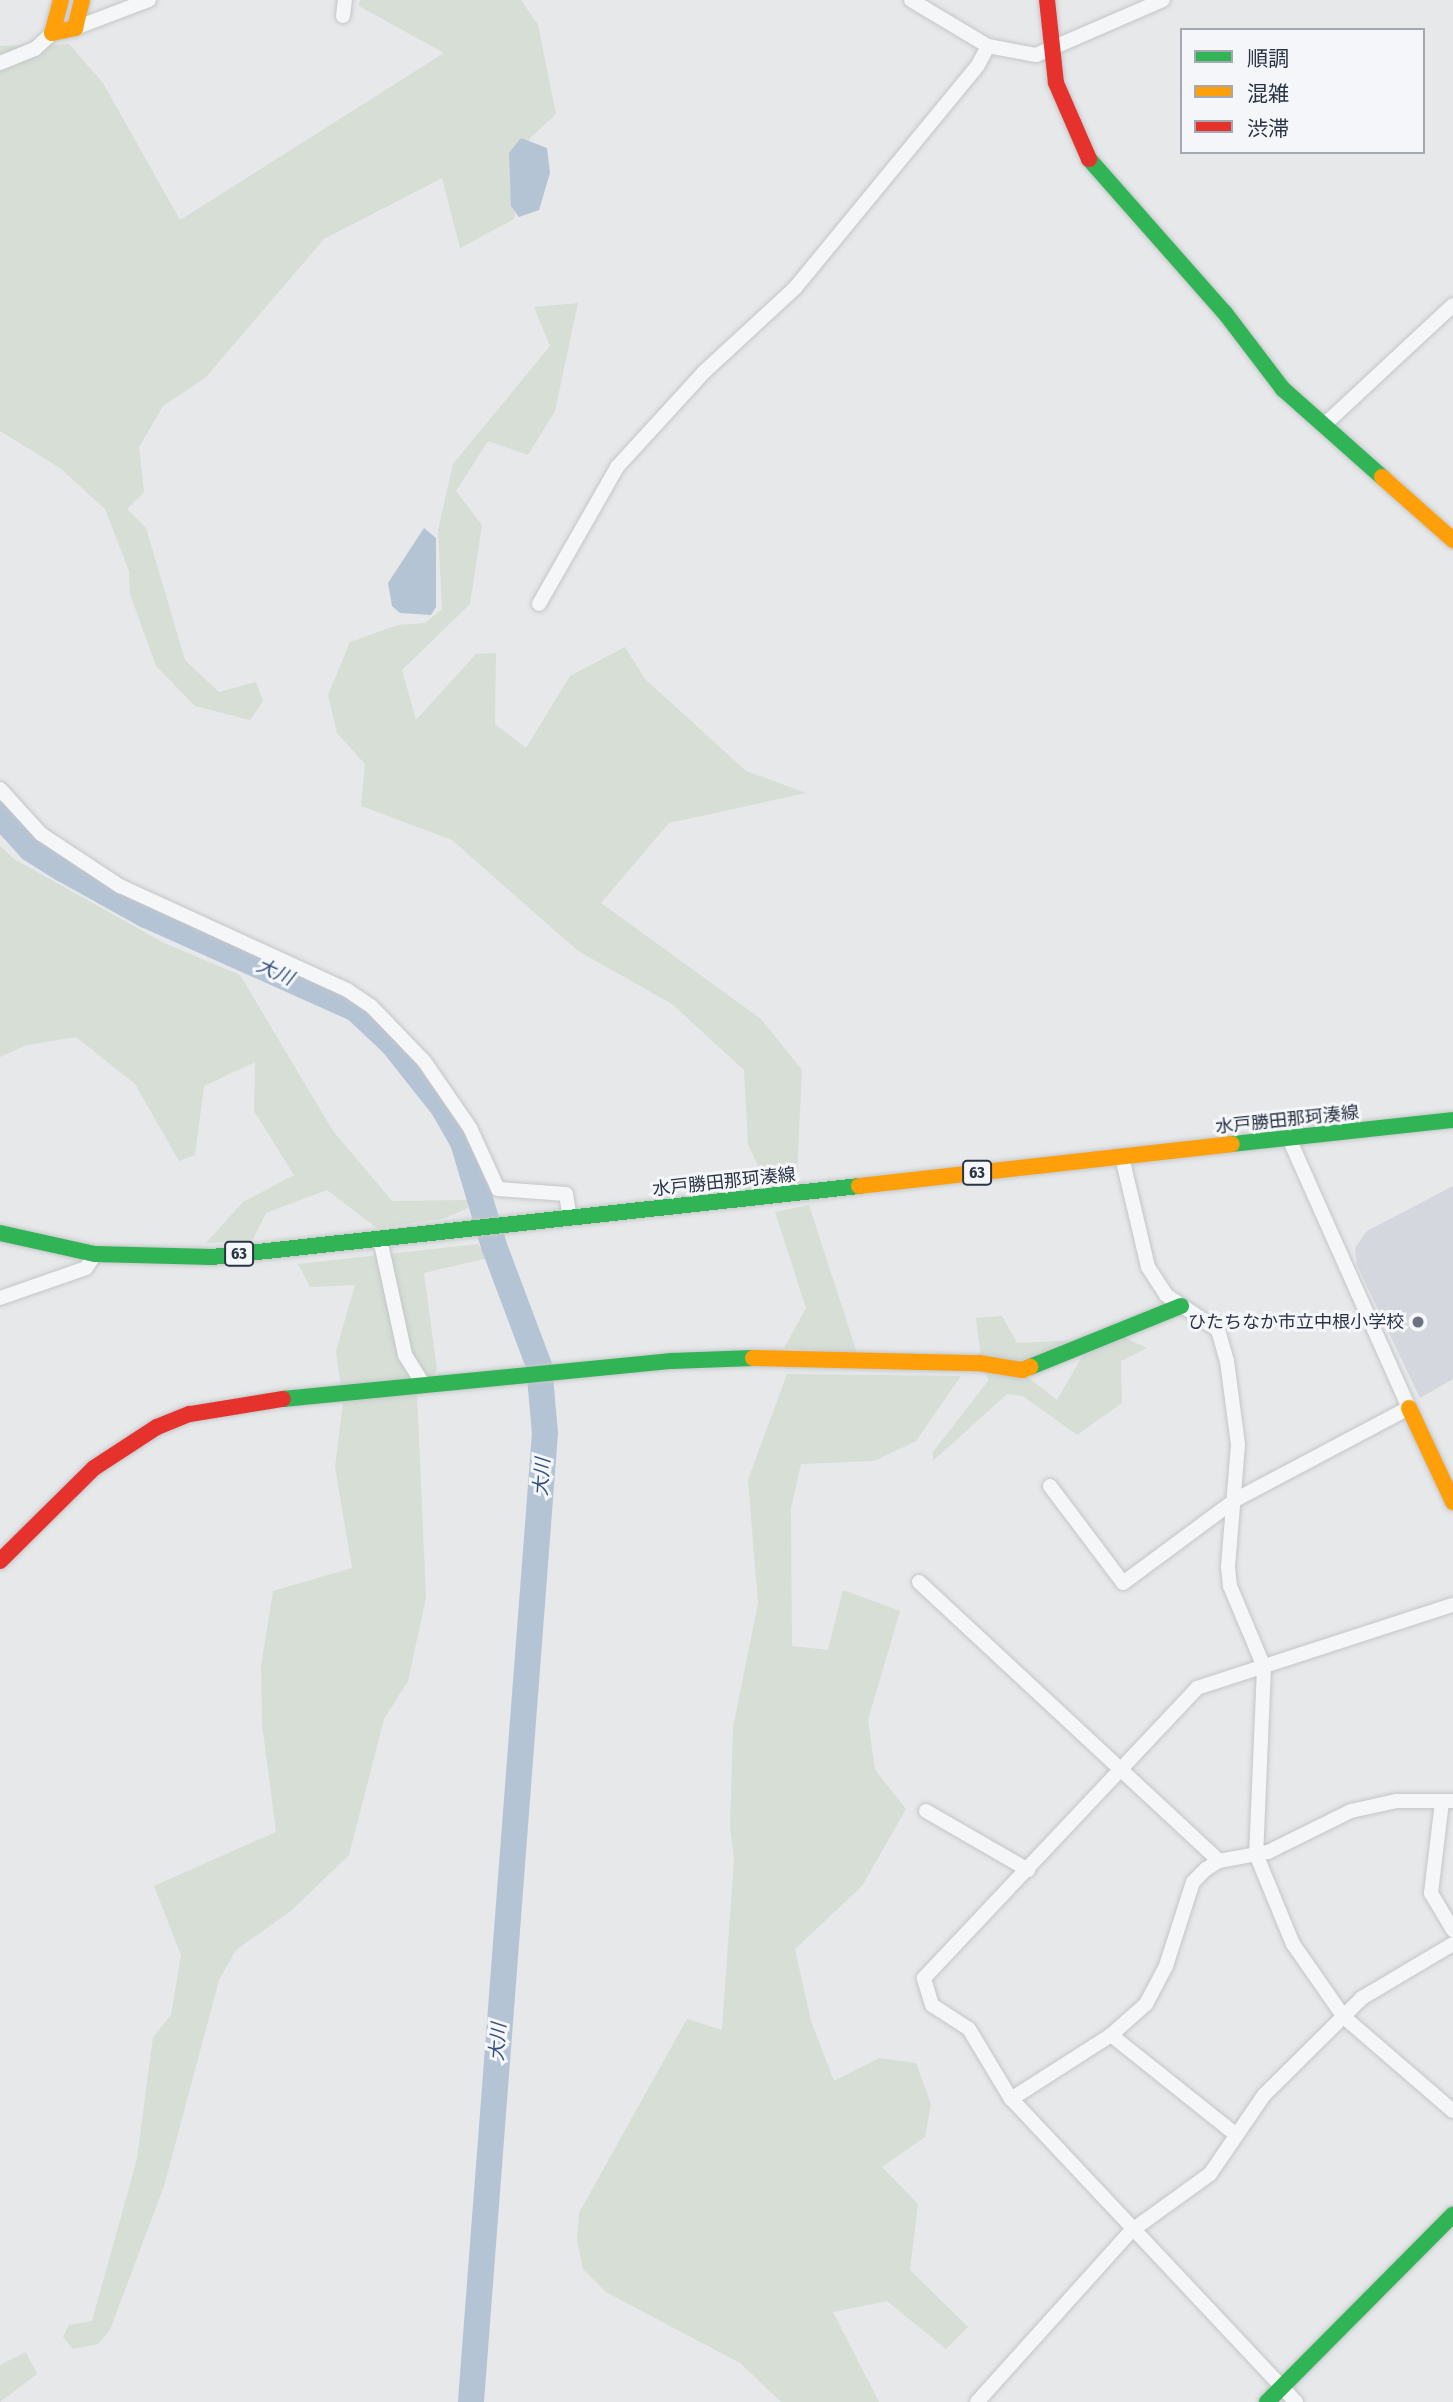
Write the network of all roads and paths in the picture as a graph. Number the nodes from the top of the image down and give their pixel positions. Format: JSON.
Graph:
{"nodes":[{"id":1,"x":61,"y":0,"type":"edge"},
{"id":2,"x":82,"y":0,"type":"edge"},
{"id":3,"x":149,"y":0,"type":"edge"},
{"id":4,"x":345,"y":0,"type":"edge"},
{"id":5,"x":912,"y":0,"type":"edge"},
{"id":6,"x":1047,"y":0,"type":"edge"},
{"id":7,"x":1163,"y":0,"type":"edge"},
{"id":8,"x":343,"y":16,"type":"dead end"},
{"id":9,"x":75,"y":28,"type":"junction"},
{"id":10,"x":52,"y":33,"type":"junction"},
{"id":11,"x":988,"y":46,"type":"junction"},
{"id":12,"x":1052,"y":51,"type":"junction"},
{"id":13,"x":0,"y":63,"type":"edge"},
{"id":14,"x":1453,"y":305,"type":"edge"},
{"id":15,"x":1324,"y":425,"type":"junction"},
{"id":16,"x":1453,"y":540,"type":"edge"},
{"id":17,"x":539,"y":604,"type":"dead end"},
{"id":18,"x":0,"y":789,"type":"edge"},
{"id":19,"x":1453,"y":1120,"type":"edge"},
{"id":20,"x":1289,"y":1139,"type":"junction"},
{"id":21,"x":1122,"y":1157,"type":"junction"},
{"id":22,"x":570,"y":1219,"type":"junction"},
{"id":23,"x":0,"y":1233,"type":"edge"},
{"id":24,"x":380,"y":1239,"type":"junction"},
{"id":25,"x":96,"y":1254,"type":"junction"},
{"id":26,"x":0,"y":1298,"type":"edge"},
{"id":27,"x":1181,"y":1306,"type":"junction"},
{"id":28,"x":424,"y":1385,"type":"junction"},
{"id":29,"x":1409,"y":1408,"type":"junction"},
{"id":30,"x":1050,"y":1486,"type":"dead end"},
{"id":31,"x":1235,"y":1500,"type":"junction"},
{"id":32,"x":1453,"y":1502,"type":"edge"},
{"id":33,"x":0,"y":1561,"type":"edge"},
{"id":34,"x":919,"y":1582,"type":"dead end"},
{"id":35,"x":1453,"y":1605,"type":"edge"},
{"id":36,"x":1264,"y":1667,"type":"junction"},
{"id":37,"x":1119,"y":1769,"type":"junction"},
{"id":38,"x":1448,"y":1801,"type":"edge"},
{"id":39,"x":926,"y":1811,"type":"dead end"},
{"id":40,"x":1255,"y":1854,"type":"junction"},
{"id":41,"x":1219,"y":1861,"type":"junction"},
{"id":42,"x":1028,"y":1870,"type":"junction"},
{"id":43,"x":1453,"y":1930,"type":"edge"},
{"id":44,"x":1453,"y":1944,"type":"edge"},
{"id":45,"x":1344,"y":2017,"type":"junction"},
{"id":46,"x":1111,"y":2035,"type":"junction"},
{"id":47,"x":1011,"y":2099,"type":"junction"},
{"id":48,"x":1453,"y":2111,"type":"edge"},
{"id":49,"x":1235,"y":2134,"type":"junction"},
{"id":50,"x":1453,"y":2215,"type":"edge"},
{"id":51,"x":1131,"y":2231,"type":"junction"},
{"id":52,"x":1280,"y":2386,"type":"junction"},
{"id":53,"x":977,"y":2402,"type":"edge"},
{"id":54,"x":1267,"y":2402,"type":"edge"},
{"id":55,"x":1296,"y":2402,"type":"edge"}],
"edges":[{"from":1,"to":10,"type":"street"},
{"from":2,"to":9,"type":"street"},
{"from":3,"to":9,"type":"street"},
{"from":4,"to":8,"type":"street"},
{"from":5,"to":11,"type":"street"},
{"from":6,"to":12,"type":"street"},
{"from":7,"to":12,"type":"street"},
{"from":9,"to":10,"type":"street"},
{"from":10,"to":13,"type":"street"},
{"from":11,"to":12,"type":"street"},
{"from":11,"to":17,"type":"street"},
{"from":12,"to":15,"type":"street"},
{"from":14,"to":15,"type":"street"},
{"from":15,"to":16,"type":"street"},
{"from":18,"to":22,"type":"street"},
{"from":19,"to":20,"type":"street","name":"水戸勝田那珂湊線","number":"63"},
{"from":20,"to":21,"type":"street","name":"水戸勝田那珂湊線","number":"63"},
{"from":20,"to":29,"type":"street"},
{"from":21,"to":22,"type":"street","name":"水戸勝田那珂湊線","number":"63"},
{"from":21,"to":27,"type":"street"},
{"from":22,"to":24,"type":"street","name":"水戸勝田那珂湊線","number":"63"},
{"from":23,"to":25,"type":"street","name":"水戸勝田那珂湊線","number":"63"},
{"from":24,"to":25,"type":"street","name":"水戸勝田那珂湊線","number":"63"},
{"from":24,"to":28,"type":"street"},
{"from":25,"to":26,"type":"street"},
{"from":27,"to":28,"type":"street"},
{"from":27,"to":31,"type":"street"},
{"from":28,"to":33,"type":"street"},
{"from":29,"to":31,"type":"street"},
{"from":29,"to":32,"type":"street"},
{"from":30,"to":31,"type":"street"},
{"from":31,"to":36,"type":"street"},
{"from":34,"to":37,"type":"street"},
{"from":35,"to":36,"type":"street"},
{"from":36,"to":37,"type":"street"},
{"from":36,"to":40,"type":"street"},
{"from":37,"to":41,"type":"street"},
{"from":37,"to":42,"type":"street"},
{"from":38,"to":40,"type":"street"},
{"from":38,"to":43,"type":"street"},
{"from":39,"to":42,"type":"street"},
{"from":40,"to":41,"type":"street"},
{"from":40,"to":45,"type":"street"},
{"from":41,"to":46,"type":"street"},
{"from":42,"to":47,"type":"street"},
{"from":44,"to":45,"type":"street"},
{"from":45,"to":48,"type":"street"},
{"from":45,"to":49,"type":"street"},
{"from":46,"to":47,"type":"street"},
{"from":46,"to":49,"type":"street"},
{"from":47,"to":51,"type":"street"},
{"from":49,"to":51,"type":"street"},
{"from":50,"to":52,"type":"street"},
{"from":51,"to":52,"type":"street"},
{"from":51,"to":53,"type":"street"},
{"from":52,"to":54,"type":"street"},
{"from":52,"to":55,"type":"street"}]}
